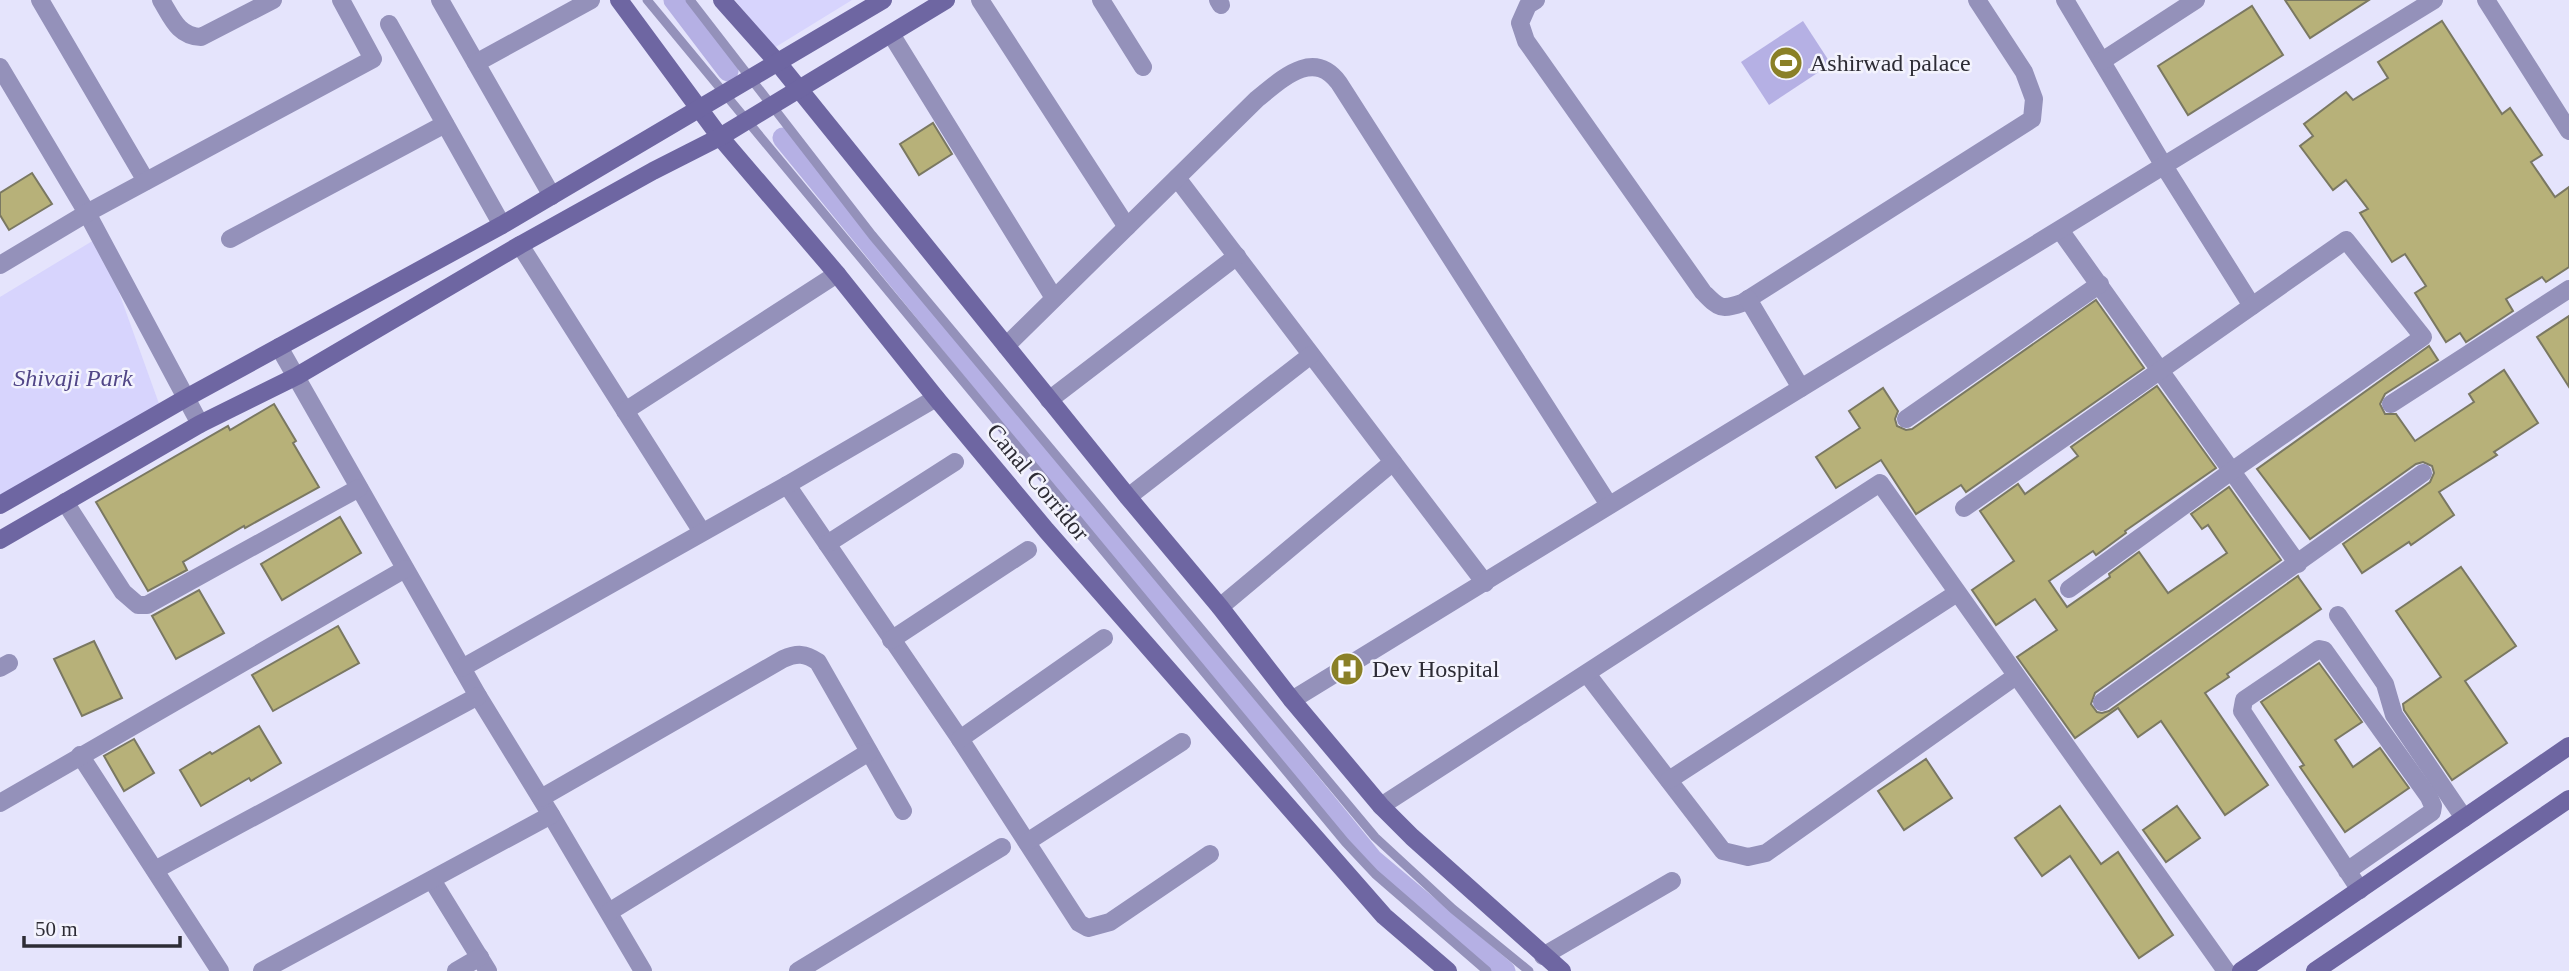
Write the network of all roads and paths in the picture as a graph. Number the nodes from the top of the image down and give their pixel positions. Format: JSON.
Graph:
{"nodes":[{"id":1,"x":40,"y":0,"type":"edge"},
{"id":2,"x":161,"y":0,"type":"edge"},
{"id":3,"x":273,"y":0,"type":"edge"},
{"id":4,"x":341,"y":0,"type":"edge"},
{"id":5,"x":440,"y":0,"type":"edge"},
{"id":6,"x":591,"y":0,"type":"edge"},
{"id":7,"x":619,"y":0,"type":"edge"},
{"id":8,"x":647,"y":0,"type":"edge"},
{"id":9,"x":690,"y":0,"type":"edge"},
{"id":10,"x":722,"y":0,"type":"edge"},
{"id":11,"x":883,"y":0,"type":"edge"},
{"id":12,"x":980,"y":0,"type":"edge"},
{"id":13,"x":1101,"y":0,"type":"edge"},
{"id":14,"x":1536,"y":0,"type":"edge"},
{"id":15,"x":1977,"y":0,"type":"edge"},
{"id":16,"x":2065,"y":0,"type":"edge"},
{"id":17,"x":2196,"y":0,"type":"edge"},
{"id":18,"x":2434,"y":0,"type":"edge"},
{"id":19,"x":2486,"y":0,"type":"edge"},
{"id":20,"x":938,"y":2,"type":"edge"},
{"id":21,"x":389,"y":24,"type":"dead end"},
{"id":22,"x":891,"y":34,"type":"junction"},
{"id":23,"x":2102,"y":61,"type":"junction"},
{"id":24,"x":476,"y":63,"type":"junction"},
{"id":25,"x":778,"y":63,"type":"junction"},
{"id":26,"x":1143,"y":67,"type":"dead end"},
{"id":27,"x":752,"y":78,"type":"junction"},
{"id":28,"x":3,"y":79,"type":"edge"},
{"id":29,"x":799,"y":90,"type":"junction"},
{"id":30,"x":725,"y":92,"type":"junction"},
{"id":31,"x":772,"y":106,"type":"junction"},
{"id":32,"x":700,"y":110,"type":"junction"},
{"id":33,"x":749,"y":120,"type":"junction"},
{"id":34,"x":445,"y":124,"type":"junction"},
{"id":35,"x":2569,"y":131,"type":"edge"},
{"id":36,"x":720,"y":137,"type":"junction"},
{"id":37,"x":2164,"y":166,"type":"junction"},
{"id":38,"x":1177,"y":178,"type":"junction"},
{"id":39,"x":146,"y":181,"type":"junction"},
{"id":40,"x":552,"y":196,"type":"junction"},
{"id":41,"x":87,"y":214,"type":"junction"},
{"id":42,"x":502,"y":225,"type":"junction"},
{"id":43,"x":1127,"y":227,"type":"junction"},
{"id":44,"x":2060,"y":230,"type":"junction"},
{"id":45,"x":230,"y":239,"type":"dead end"},
{"id":46,"x":520,"y":245,"type":"junction"},
{"id":47,"x":1237,"y":256,"type":"junction"},
{"id":48,"x":0,"y":265,"type":"edge"},
{"id":49,"x":837,"y":274,"type":"junction"},
{"id":50,"x":2100,"y":285,"type":"junction"},
{"id":51,"x":2569,"y":289,"type":"edge"},
{"id":52,"x":1054,"y":298,"type":"junction"},
{"id":53,"x":1748,"y":299,"type":"junction"},
{"id":54,"x":2252,"y":306,"type":"junction"},
{"id":55,"x":1006,"y":346,"type":"junction"},
{"id":56,"x":279,"y":347,"type":"junction"},
{"id":57,"x":1311,"y":355,"type":"junction"},
{"id":58,"x":2161,"y":370,"type":"junction"},
{"id":59,"x":297,"y":376,"type":"junction"},
{"id":60,"x":1801,"y":388,"type":"junction"},
{"id":61,"x":186,"y":398,"type":"junction"},
{"id":62,"x":936,"y":398,"type":"junction"},
{"id":63,"x":1049,"y":400,"type":"junction"},
{"id":64,"x":2391,"y":404,"type":"dead end"},
{"id":65,"x":625,"y":411,"type":"junction"},
{"id":66,"x":1906,"y":419,"type":"dead end"},
{"id":67,"x":200,"y":424,"type":"junction"},
{"id":68,"x":955,"y":462,"type":"dead end"},
{"id":69,"x":1393,"y":462,"type":"junction"},
{"id":70,"x":2233,"y":470,"type":"junction"},
{"id":71,"x":2423,"y":473,"type":"dead end"},
{"id":72,"x":787,"y":485,"type":"junction"},
{"id":73,"x":359,"y":488,"type":"junction"},
{"id":74,"x":1128,"y":497,"type":"junction"},
{"id":75,"x":65,"y":502,"type":"junction"},
{"id":76,"x":0,"y":505,"type":"edge"},
{"id":77,"x":1609,"y":505,"type":"junction"},
{"id":78,"x":1964,"y":508,"type":"dead end"},
{"id":79,"x":702,"y":531,"type":"junction"},
{"id":80,"x":0,"y":540,"type":"edge"},
{"id":81,"x":827,"y":544,"type":"junction"},
{"id":82,"x":1028,"y":550,"type":"dead end"},
{"id":83,"x":2298,"y":564,"type":"junction"},
{"id":84,"x":405,"y":569,"type":"junction"},
{"id":85,"x":1485,"y":583,"type":"junction"},
{"id":86,"x":2069,"y":589,"type":"dead end"},
{"id":87,"x":1957,"y":593,"type":"junction"},
{"id":88,"x":1220,"y":607,"type":"junction"},
{"id":89,"x":2338,"y":615,"type":"dead end"},
{"id":90,"x":1104,"y":638,"type":"dead end"},
{"id":91,"x":891,"y":640,"type":"junction"},
{"id":92,"x":462,"y":668,"type":"junction"},
{"id":93,"x":1587,"y":674,"type":"junction"},
{"id":94,"x":2016,"y":676,"type":"junction"},
{"id":95,"x":478,"y":696,"type":"junction"},
{"id":96,"x":1292,"y":700,"type":"junction"},
{"id":97,"x":2102,"y":702,"type":"dead end"},
{"id":98,"x":960,"y":739,"type":"junction"},
{"id":99,"x":1182,"y":742,"type":"dead end"},
{"id":100,"x":2569,"y":746,"type":"edge"},
{"id":101,"x":869,"y":752,"type":"junction"},
{"id":102,"x":80,"y":755,"type":"junction"},
{"id":103,"x":1669,"y":780,"type":"junction"},
{"id":104,"x":541,"y":797,"type":"junction"},
{"id":105,"x":2569,"y":799,"type":"edge"},
{"id":106,"x":0,"y":803,"type":"edge"},
{"id":107,"x":1381,"y":806,"type":"junction"},
{"id":108,"x":903,"y":811,"type":"dead end"},
{"id":109,"x":551,"y":814,"type":"junction"},
{"id":110,"x":2464,"y":818,"type":"junction"},
{"id":111,"x":1027,"y":842,"type":"junction"},
{"id":112,"x":1002,"y":847,"type":"dead end"},
{"id":113,"x":1210,"y":854,"type":"dead end"},
{"id":114,"x":155,"y":870,"type":"junction"},
{"id":115,"x":2347,"y":871,"type":"junction"},
{"id":116,"x":432,"y":880,"type":"junction"},
{"id":117,"x":1672,"y":881,"type":"dead end"},
{"id":118,"x":2360,"y":890,"type":"junction"},
{"id":119,"x":609,"y":912,"type":"junction"},
{"id":120,"x":1543,"y":956,"type":"junction"},
{"id":121,"x":484,"y":964,"type":"edge"},
{"id":122,"x":220,"y":971,"type":"edge"},
{"id":123,"x":262,"y":971,"type":"edge"},
{"id":124,"x":456,"y":971,"type":"edge"},
{"id":125,"x":643,"y":971,"type":"edge"},
{"id":126,"x":798,"y":971,"type":"edge"},
{"id":127,"x":1448,"y":971,"type":"edge"},
{"id":128,"x":1488,"y":971,"type":"edge"},
{"id":129,"x":1529,"y":971,"type":"edge"},
{"id":130,"x":1562,"y":971,"type":"edge"},
{"id":131,"x":2226,"y":971,"type":"edge"},
{"id":132,"x":2241,"y":971,"type":"edge"},
{"id":133,"x":2315,"y":971,"type":"edge"}],
"edges":[{"from":1,"to":39,"type":"street"},
{"from":2,"to":3,"type":"street"},
{"from":4,"to":39,"type":"street"},
{"from":5,"to":24,"type":"street"},
{"from":6,"to":24,"type":"street"},
{"from":7,"to":32,"type":"street","name":"Canal Corridor"},
{"from":8,"to":30,"type":"lane"},
{"from":9,"to":27,"type":"lane"},
{"from":10,"to":25,"type":"street"},
{"from":11,"to":25,"type":"street"},
{"from":12,"to":43,"type":"street"},
{"from":13,"to":26,"type":"street"},
{"from":14,"to":53,"type":"street"},
{"from":15,"to":53,"type":"street"},
{"from":16,"to":23,"type":"street"},
{"from":17,"to":23,"type":"street"},
{"from":18,"to":37,"type":"street"},
{"from":19,"to":35,"type":"street"},
{"from":20,"to":22,"type":"street"},
{"from":21,"to":34,"type":"street"},
{"from":22,"to":29,"type":"street"},
{"from":22,"to":52,"type":"street"},
{"from":23,"to":37,"type":"street"},
{"from":24,"to":40,"type":"street"},
{"from":25,"to":27,"type":"street"},
{"from":25,"to":29,"type":"street"},
{"from":27,"to":30,"type":"street"},
{"from":27,"to":31,"type":"lane"},
{"from":28,"to":41,"type":"street"},
{"from":29,"to":31,"type":"street"},
{"from":29,"to":55,"type":"street"},
{"from":30,"to":32,"type":"street"},
{"from":30,"to":33,"type":"lane"},
{"from":31,"to":33,"type":"street"},
{"from":31,"to":129,"type":"lane"},
{"from":32,"to":36,"type":"street","name":"Canal Corridor"},
{"from":32,"to":40,"type":"street"},
{"from":33,"to":36,"type":"street"},
{"from":33,"to":128,"type":"lane"},
{"from":34,"to":42,"type":"street"},
{"from":34,"to":45,"type":"street"},
{"from":36,"to":46,"type":"street"},
{"from":36,"to":49,"type":"street","name":"Canal Corridor"},
{"from":37,"to":44,"type":"street"},
{"from":37,"to":54,"type":"street"},
{"from":38,"to":43,"type":"street"},
{"from":38,"to":47,"type":"street"},
{"from":38,"to":77,"type":"street"},
{"from":39,"to":41,"type":"street"},
{"from":40,"to":42,"type":"street"},
{"from":41,"to":48,"type":"street"},
{"from":41,"to":61,"type":"street"},
{"from":42,"to":56,"type":"street"},
{"from":43,"to":52,"type":"street"},
{"from":44,"to":50,"type":"street"},
{"from":44,"to":60,"type":"street"},
{"from":46,"to":59,"type":"street"},
{"from":46,"to":65,"type":"street"},
{"from":47,"to":57,"type":"street"},
{"from":47,"to":63,"type":"street"},
{"from":49,"to":62,"type":"street","name":"Canal Corridor"},
{"from":49,"to":65,"type":"street"},
{"from":50,"to":58,"type":"street"},
{"from":50,"to":66,"type":"street"},
{"from":51,"to":64,"type":"street"},
{"from":52,"to":55,"type":"street"},
{"from":53,"to":60,"type":"street"},
{"from":54,"to":58,"type":"street"},
{"from":54,"to":70,"type":"street"},
{"from":55,"to":63,"type":"street"},
{"from":56,"to":59,"type":"street"},
{"from":56,"to":61,"type":"street"},
{"from":57,"to":69,"type":"street"},
{"from":57,"to":74,"type":"street"},
{"from":58,"to":70,"type":"street"},
{"from":58,"to":78,"type":"street"},
{"from":59,"to":67,"type":"street"},
{"from":59,"to":73,"type":"street"},
{"from":60,"to":77,"type":"street"},
{"from":61,"to":67,"type":"street"},
{"from":61,"to":76,"type":"street"},
{"from":62,"to":72,"type":"street"},
{"from":62,"to":127,"type":"street","name":"Canal Corridor"},
{"from":63,"to":74,"type":"street"},
{"from":65,"to":79,"type":"street"},
{"from":67,"to":75,"type":"street"},
{"from":68,"to":81,"type":"street"},
{"from":69,"to":85,"type":"street"},
{"from":69,"to":88,"type":"street"},
{"from":70,"to":83,"type":"street"},
{"from":70,"to":86,"type":"street"},
{"from":71,"to":83,"type":"street"},
{"from":72,"to":79,"type":"street"},
{"from":72,"to":81,"type":"street"},
{"from":73,"to":75,"type":"street"},
{"from":73,"to":84,"type":"street"},
{"from":74,"to":88,"type":"street"},
{"from":75,"to":80,"type":"street"},
{"from":77,"to":85,"type":"street"},
{"from":79,"to":92,"type":"street"},
{"from":81,"to":91,"type":"street"},
{"from":82,"to":91,"type":"street"},
{"from":83,"to":97,"type":"street"},
{"from":84,"to":92,"type":"street"},
{"from":84,"to":102,"type":"street"},
{"from":85,"to":96,"type":"street"},
{"from":87,"to":93,"type":"street"},
{"from":87,"to":94,"type":"street"},
{"from":87,"to":103,"type":"street"},
{"from":88,"to":96,"type":"street"},
{"from":89,"to":110,"type":"street"},
{"from":90,"to":98,"type":"street"},
{"from":91,"to":98,"type":"street"},
{"from":92,"to":95,"type":"street"},
{"from":93,"to":103,"type":"street"},
{"from":93,"to":107,"type":"street"},
{"from":94,"to":103,"type":"street"},
{"from":94,"to":131,"type":"street"},
{"from":95,"to":104,"type":"street"},
{"from":95,"to":114,"type":"street"},
{"from":96,"to":107,"type":"street"},
{"from":98,"to":111,"type":"street"},
{"from":99,"to":111,"type":"street"},
{"from":100,"to":110,"type":"street"},
{"from":101,"to":104,"type":"street"},
{"from":101,"to":108,"type":"street"},
{"from":101,"to":119,"type":"street"},
{"from":102,"to":106,"type":"street"},
{"from":102,"to":114,"type":"street"},
{"from":104,"to":109,"type":"street"},
{"from":105,"to":133,"type":"street"},
{"from":107,"to":120,"type":"street"},
{"from":109,"to":116,"type":"street"},
{"from":109,"to":119,"type":"street"},
{"from":110,"to":118,"type":"street"},
{"from":111,"to":113,"type":"street"},
{"from":112,"to":126,"type":"street"},
{"from":114,"to":122,"type":"street"},
{"from":115,"to":115,"type":"street"},
{"from":115,"to":118,"type":"street"},
{"from":116,"to":121,"type":"street"},
{"from":116,"to":123,"type":"street"},
{"from":117,"to":120,"type":"street"},
{"from":118,"to":132,"type":"street"},
{"from":119,"to":125,"type":"street"},
{"from":120,"to":130,"type":"street"},
{"from":121,"to":124,"type":"street"}]}
